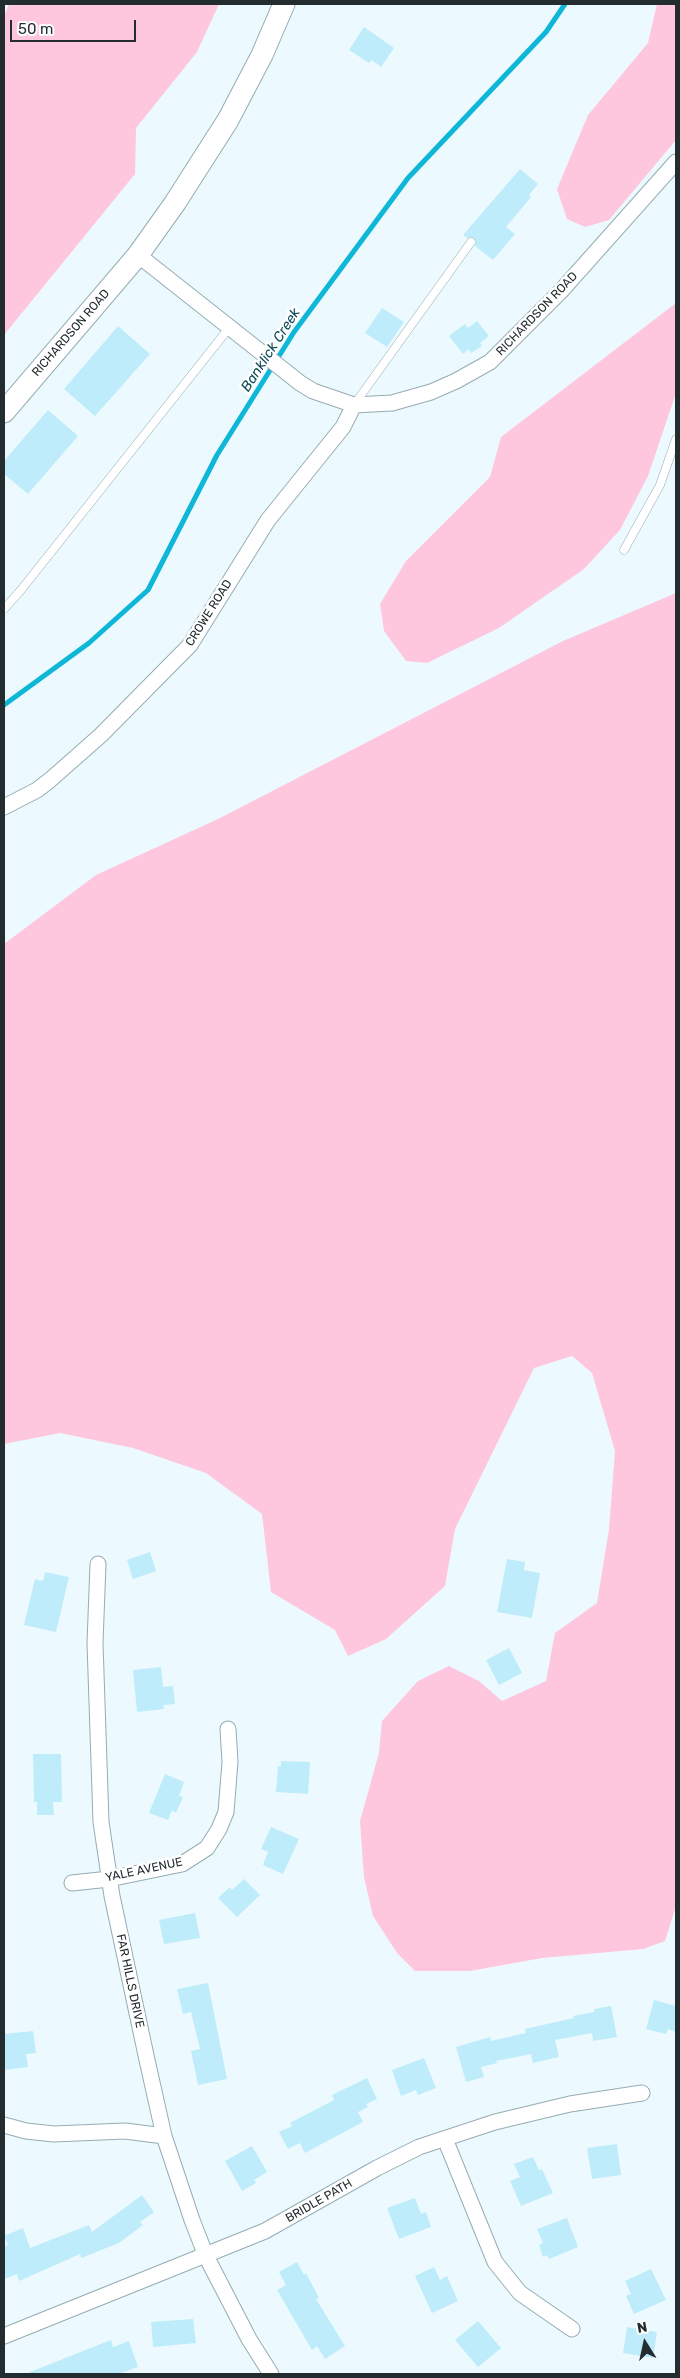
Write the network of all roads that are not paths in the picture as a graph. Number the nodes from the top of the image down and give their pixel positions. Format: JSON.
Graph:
{"nodes":[{"id":1,"x":284,"y":4,"type":"edge"},
{"id":2,"x":676,"y":162,"type":"edge"},
{"id":3,"x":471,"y":242,"type":"dead end"},
{"id":4,"x":138,"y":255,"type":"junction"},
{"id":5,"x":229,"y":328,"type":"junction"},
{"id":6,"x":354,"y":405,"type":"junction"},
{"id":7,"x":4,"y":412,"type":"edge"},
{"id":8,"x":676,"y":438,"type":"edge"},
{"id":9,"x":624,"y":550,"type":"dead end"},
{"id":10,"x":4,"y":608,"type":"edge"},
{"id":11,"x":4,"y":807,"type":"edge"},
{"id":12,"x":98,"y":1564,"type":"dead end"},
{"id":13,"x":228,"y":1729,"type":"dead end"},
{"id":14,"x":109,"y":1879,"type":"junction"},
{"id":15,"x":72,"y":1883,"type":"dead end"},
{"id":16,"x":642,"y":2094,"type":"dead end"},
{"id":17,"x":4,"y":2125,"type":"edge"},
{"id":18,"x":164,"y":2136,"type":"junction"},
{"id":19,"x":445,"y":2139,"type":"junction"},
{"id":20,"x":206,"y":2256,"type":"junction"},
{"id":21,"x":572,"y":2329,"type":"dead end"},
{"id":22,"x":4,"y":2336,"type":"edge"},
{"id":23,"x":271,"y":2374,"type":"edge"}],
"edges":[{"from":1,"to":4,"type":"main road","name":"RICHARDSON ROAD"},
{"from":2,"to":6,"type":"street","name":"RICHARDSON ROAD"},
{"from":3,"to":6,"type":"lane"},
{"from":4,"to":5,"type":"street","name":"RICHARDSON ROAD"},
{"from":4,"to":7,"type":"main road","name":"RICHARDSON ROAD"},
{"from":5,"to":6,"type":"street","name":"RICHARDSON ROAD"},
{"from":5,"to":10,"type":"lane"},
{"from":6,"to":11,"type":"street","name":"CROWE ROAD"},
{"from":8,"to":9,"type":"lane"},
{"from":12,"to":14,"type":"street","name":"FAR HILLS DRIVE"},
{"from":13,"to":14,"type":"street","name":"YALE AVENUE"},
{"from":14,"to":15,"type":"street","name":"YALE AVENUE"},
{"from":14,"to":18,"type":"street","name":"FAR HILLS DRIVE"},
{"from":16,"to":19,"type":"street","name":"BRIDLE PATH"},
{"from":17,"to":18,"type":"street"},
{"from":18,"to":20,"type":"street","name":"FAR HILLS DRIVE"},
{"from":19,"to":20,"type":"street","name":"BRIDLE PATH"},
{"from":19,"to":21,"type":"street"},
{"from":20,"to":22,"type":"street","name":"BRIDLE PATH"},
{"from":20,"to":23,"type":"street","name":"FAR HILLS DRIVE"}]}
